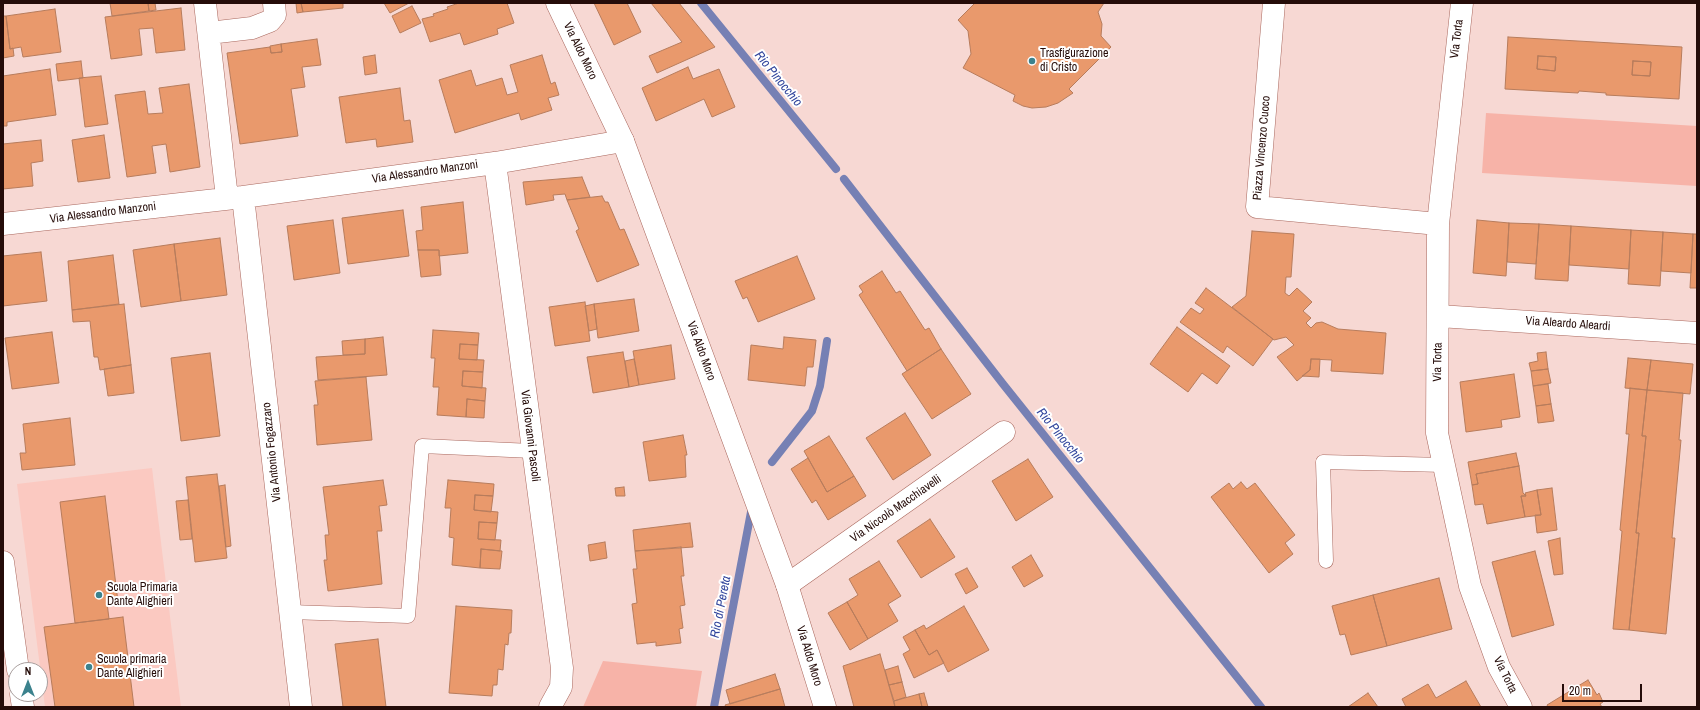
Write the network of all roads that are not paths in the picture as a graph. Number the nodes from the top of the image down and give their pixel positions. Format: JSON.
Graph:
{"nodes":[{"id":1,"x":205,"y":3,"type":"edge"},
{"id":2,"x":274,"y":3,"type":"edge"},
{"id":3,"x":556,"y":3,"type":"edge"},
{"id":4,"x":1274,"y":3,"type":"edge"},
{"id":5,"x":1462,"y":3,"type":"edge"},
{"id":6,"x":209,"y":33,"type":"junction"},
{"id":7,"x":623,"y":141,"type":"junction"},
{"id":8,"x":495,"y":163,"type":"junction"},
{"id":9,"x":235,"y":198,"type":"junction"},
{"id":10,"x":3,"y":224,"type":"edge"},
{"id":11,"x":1438,"y":224,"type":"junction"},
{"id":12,"x":1439,"y":316,"type":"junction"},
{"id":13,"x":1697,"y":333,"type":"edge"},
{"id":14,"x":1004,"y":432,"type":"dead end"},
{"id":15,"x":532,"y":451,"type":"junction"},
{"id":16,"x":1444,"y":465,"type":"junction"},
{"id":17,"x":1326,"y":561,"type":"dead end"},
{"id":18,"x":3,"y":562,"type":"edge"},
{"id":19,"x":787,"y":585,"type":"junction"},
{"id":20,"x":290,"y":612,"type":"junction"},
{"id":21,"x":17,"y":662,"type":"edge"},
{"id":22,"x":301,"y":707,"type":"edge"},
{"id":23,"x":550,"y":707,"type":"edge"},
{"id":24,"x":825,"y":707,"type":"edge"},
{"id":25,"x":1521,"y":707,"type":"edge"}],
"edges":[{"from":1,"to":6,"type":"street"},
{"from":2,"to":6,"type":"street"},
{"from":3,"to":7,"type":"street","name":"Via Aldo Moro"},
{"from":4,"to":11,"type":"street","name":"Piazza Vincenzo Cuoco"},
{"from":5,"to":11,"type":"street","name":"Via Torta"},
{"from":6,"to":9,"type":"street"},
{"from":7,"to":8,"type":"street","name":"Via Alessandro Manzoni"},
{"from":7,"to":19,"type":"street","name":"Via Aldo Moro"},
{"from":8,"to":9,"type":"street","name":"Via Alessandro Manzoni"},
{"from":8,"to":15,"type":"street","name":"Via Giovanni Pascoli"},
{"from":9,"to":10,"type":"street","name":"Via Alessandro Manzoni"},
{"from":9,"to":20,"type":"street","name":"Via Antonio Fogazzaro"},
{"from":11,"to":12,"type":"street","name":"Via Torta"},
{"from":12,"to":13,"type":"street","name":"Via Aleardo Aleardi"},
{"from":12,"to":16,"type":"street","name":"Via Torta"},
{"from":14,"to":19,"type":"street","name":"Via Niccolò Macchiavelli"},
{"from":15,"to":20,"type":"lane"},
{"from":15,"to":23,"type":"street","name":"Via Giovanni Pascoli"},
{"from":16,"to":17,"type":"lane"},
{"from":16,"to":25,"type":"street","name":"Via Torta"},
{"from":18,"to":21,"type":"street"},
{"from":19,"to":24,"type":"street","name":"Via Aldo Moro"},
{"from":20,"to":22,"type":"street","name":"Via Antonio Fogazzaro"}]}
